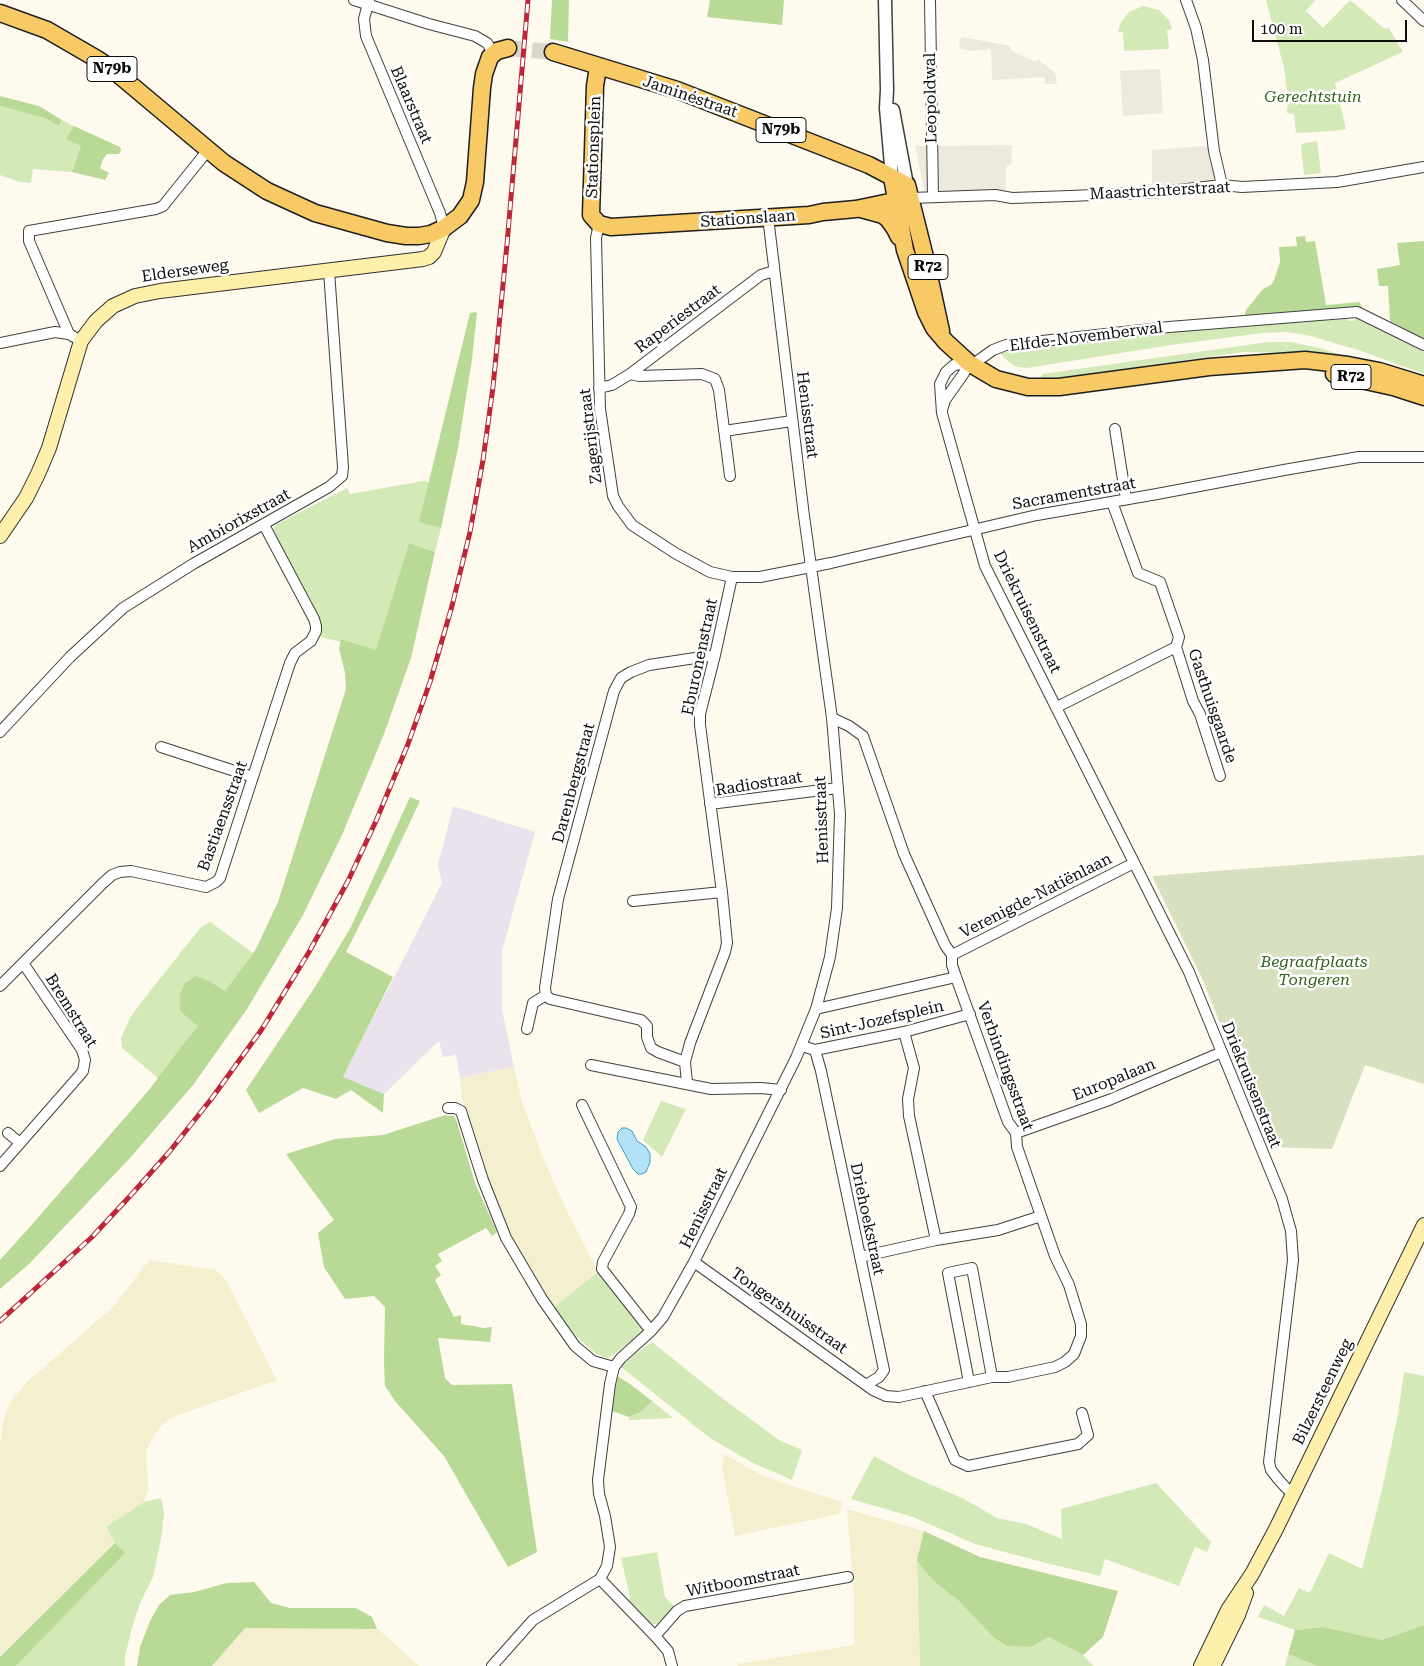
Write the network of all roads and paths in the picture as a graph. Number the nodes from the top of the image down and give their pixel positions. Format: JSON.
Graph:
{"nodes":[{"id":1,"x":354,"y":0,"type":"edge"},
{"id":2,"x":885,"y":0,"type":"edge"},
{"id":3,"x":930,"y":0,"type":"edge"},
{"id":4,"x":1186,"y":0,"type":"edge"},
{"id":5,"x":1402,"y":0,"type":"edge"},
{"id":6,"x":368,"y":2,"type":"edge"},
{"id":7,"x":0,"y":13,"type":"edge"},
{"id":8,"x":1424,"y":21,"type":"edge"},
{"id":9,"x":501,"y":51,"type":"joint"},
{"id":10,"x":553,"y":52,"type":"tunnel mouth"},
{"id":11,"x":598,"y":67,"type":"junction"},
{"id":12,"x":887,"y":90,"type":"junction"},
{"id":13,"x":888,"y":147,"type":"junction"},
{"id":14,"x":208,"y":150,"type":"junction"},
{"id":15,"x":869,"y":165,"type":"junction"},
{"id":16,"x":1424,"y":166,"type":"edge"},
{"id":17,"x":892,"y":177,"type":"junction"},
{"id":18,"x":1222,"y":185,"type":"junction"},
{"id":19,"x":904,"y":194,"type":"junction"},
{"id":20,"x":933,"y":197,"type":"junction"},
{"id":21,"x":856,"y":209,"type":"junction"},
{"id":22,"x":768,"y":217,"type":"junction"},
{"id":23,"x":599,"y":224,"type":"junction"},
{"id":24,"x":444,"y":228,"type":"junction"},
{"id":25,"x":905,"y":250,"type":"junction"},
{"id":26,"x":329,"y":271,"type":"junction"},
{"id":27,"x":774,"y":271,"type":"junction"},
{"id":28,"x":69,"y":334,"type":"junction"},
{"id":29,"x":942,"y":338,"type":"junction"},
{"id":30,"x":81,"y":341,"type":"junction"},
{"id":31,"x":0,"y":343,"type":"edge"},
{"id":32,"x":1424,"y":346,"type":"edge"},
{"id":33,"x":1276,"y":363,"type":"junction"},
{"id":34,"x":969,"y":364,"type":"junction"},
{"id":35,"x":630,"y":374,"type":"junction"},
{"id":36,"x":1424,"y":385,"type":"edge"},
{"id":37,"x":600,"y":388,"type":"junction"},
{"id":38,"x":1424,"y":397,"type":"edge"},
{"id":39,"x":942,"y":413,"type":"junction"},
{"id":40,"x":792,"y":421,"type":"junction"},
{"id":41,"x":1115,"y":429,"type":"dead end"},
{"id":42,"x":724,"y":431,"type":"junction"},
{"id":43,"x":1424,"y":457,"type":"edge"},
{"id":44,"x":730,"y":476,"type":"dead end"},
{"id":45,"x":1126,"y":500,"type":"junction"},
{"id":46,"x":1112,"y":502,"type":"junction"},
{"id":47,"x":264,"y":525,"type":"junction"},
{"id":48,"x":975,"y":529,"type":"junction"},
{"id":49,"x":0,"y":536,"type":"edge"},
{"id":50,"x":812,"y":567,"type":"junction"},
{"id":51,"x":732,"y":577,"type":"junction"},
{"id":52,"x":1176,"y":647,"type":"junction"},
{"id":53,"x":715,"y":655,"type":"junction"},
{"id":54,"x":1057,"y":707,"type":"junction"},
{"id":55,"x":832,"y":718,"type":"junction"},
{"id":56,"x":0,"y":732,"type":"edge"},
{"id":57,"x":160,"y":747,"type":"dead end"},
{"id":58,"x":1220,"y":776,"type":"dead end"},
{"id":59,"x":253,"y":777,"type":"junction"},
{"id":60,"x":838,"y":788,"type":"junction"},
{"id":61,"x":710,"y":804,"type":"junction"},
{"id":62,"x":1134,"y":863,"type":"junction"},
{"id":63,"x":722,"y":892,"type":"junction"},
{"id":64,"x":633,"y":901,"type":"dead end"},
{"id":65,"x":952,"y":955,"type":"junction"},
{"id":66,"x":23,"y":963,"type":"junction"},
{"id":67,"x":956,"y":977,"type":"junction"},
{"id":68,"x":0,"y":986,"type":"edge"},
{"id":69,"x":546,"y":995,"type":"junction"},
{"id":70,"x":816,"y":1009,"type":"junction"},
{"id":71,"x":970,"y":1014,"type":"junction"},
{"id":72,"x":527,"y":1029,"type":"dead end"},
{"id":73,"x":904,"y":1032,"type":"junction"},
{"id":74,"x":802,"y":1046,"type":"junction"},
{"id":75,"x":815,"y":1050,"type":"junction"},
{"id":76,"x":1222,"y":1052,"type":"junction"},
{"id":77,"x":685,"y":1062,"type":"junction"},
{"id":78,"x":591,"y":1065,"type":"dead end"},
{"id":79,"x":687,"y":1083,"type":"junction"},
{"id":80,"x":781,"y":1090,"type":"junction"},
{"id":81,"x":582,"y":1105,"type":"dead end"},
{"id":82,"x":448,"y":1108,"type":"dead end"},
{"id":83,"x":8,"y":1133,"type":"dead end"},
{"id":84,"x":1016,"y":1133,"type":"junction"},
{"id":85,"x":20,"y":1143,"type":"junction"},
{"id":86,"x":0,"y":1166,"type":"edge"},
{"id":87,"x":1041,"y":1216,"type":"junction"},
{"id":88,"x":1424,"y":1225,"type":"edge"},
{"id":89,"x":936,"y":1240,"type":"junction"},
{"id":90,"x":860,"y":1257,"type":"junction"},
{"id":91,"x":694,"y":1262,"type":"junction"},
{"id":92,"x":651,"y":1331,"type":"junction"},
{"id":93,"x":614,"y":1367,"type":"junction"},
{"id":94,"x":992,"y":1377,"type":"junction"},
{"id":95,"x":970,"y":1382,"type":"junction"},
{"id":96,"x":866,"y":1385,"type":"junction"},
{"id":97,"x":925,"y":1390,"type":"junction"},
{"id":98,"x":1082,"y":1413,"type":"dead end"},
{"id":99,"x":1294,"y":1493,"type":"junction"},
{"id":100,"x":1252,"y":1574,"type":"junction"},
{"id":101,"x":848,"y":1577,"type":"dead end"},
{"id":102,"x":600,"y":1579,"type":"junction"},
{"id":103,"x":655,"y":1636,"type":"junction"},
{"id":104,"x":492,"y":1666,"type":"edge"},
{"id":105,"x":672,"y":1666,"type":"edge"},
{"id":106,"x":1201,"y":1666,"type":"edge"},
{"id":107,"x":1213,"y":1666,"type":"edge"}],
"edges":[{"from":1,"to":6,"type":"street"},
{"from":2,"to":12,"type":"street","name":"Leopoldwal"},
{"from":3,"to":20,"type":"street","name":"Leopoldwal"},
{"from":4,"to":18,"type":"street"},
{"from":5,"to":8,"type":"street"},
{"from":6,"to":9,"type":"street"},
{"from":6,"to":24,"type":"street","name":"Blaarstraat"},
{"from":7,"to":14,"type":"main road","number":"N79b"},
{"from":9,"to":24,"type":"main road","number":"N79b"},
{"from":10,"to":11,"type":"main road","name":"Jaminéstraat","number":"N79b"},
{"from":11,"to":15,"type":"main road","name":"Jaminéstraat","number":"N79b"},
{"from":11,"to":23,"type":"main road","name":"Stationsplein"},
{"from":12,"to":13,"type":"street","name":"Leopoldwal"},
{"from":12,"to":19,"type":"street","name":"Leopoldwal"},
{"from":13,"to":15,"type":"street"},
{"from":13,"to":17,"type":"street","name":"Leopoldwal"},
{"from":14,"to":24,"type":"main road","number":"N79b"},
{"from":14,"to":28,"type":"street"},
{"from":15,"to":17,"type":"main road","name":"Jaminéstraat","number":"N79b"},
{"from":16,"to":18,"type":"street","name":"Maastrichterstraat"},
{"from":17,"to":19,"type":"main road","name":"Leopoldwal","number":"R72"},
{"from":18,"to":20,"type":"street","name":"Maastrichterstraat"},
{"from":19,"to":20,"type":"street","name":"Maastrichterstraat"},
{"from":19,"to":21,"type":"main road","name":"Stationslaan"},
{"from":19,"to":25,"type":"main road","number":"R72"},
{"from":19,"to":29,"type":"main road","number":"R72"},
{"from":21,"to":22,"type":"main road","name":"Stationslaan"},
{"from":21,"to":25,"type":"main road"},
{"from":22,"to":23,"type":"main road","name":"Stationslaan"},
{"from":22,"to":27,"type":"street","name":"Henisstraat"},
{"from":23,"to":37,"type":"street","name":"Zagerijstraat"},
{"from":24,"to":26,"type":"main road","name":"Elderseweg"},
{"from":25,"to":29,"type":"main road","number":"R72"},
{"from":26,"to":30,"type":"main road","name":"Elderseweg"},
{"from":26,"to":47,"type":"street","name":"Ambiorixstraat"},
{"from":27,"to":35,"type":"street","name":"Raperiestraat"},
{"from":27,"to":40,"type":"street","name":"Henisstraat"},
{"from":28,"to":30,"type":"street"},
{"from":28,"to":31,"type":"street"},
{"from":29,"to":34,"type":"main road","number":"R72"},
{"from":30,"to":49,"type":"main road","name":"Elderseweg"},
{"from":32,"to":34,"type":"street","name":"Elfde-Novemberwal"},
{"from":33,"to":34,"type":"main road","number":"R72"},
{"from":33,"to":36,"type":"main road","number":"R72"},
{"from":33,"to":38,"type":"main road","number":"R72"},
{"from":34,"to":39,"type":"street"},
{"from":34,"to":39,"type":"street","name":"Elfde-Novemberwal"},
{"from":35,"to":37,"type":"street","name":"Raperiestraat"},
{"from":35,"to":42,"type":"street"},
{"from":37,"to":51,"type":"street","name":"Zagerijstraat"},
{"from":39,"to":48,"type":"street","name":"Driekruisenstraat"},
{"from":40,"to":42,"type":"street"},
{"from":40,"to":50,"type":"street","name":"Henisstraat"},
{"from":41,"to":45,"type":"street"},
{"from":42,"to":44,"type":"street"},
{"from":43,"to":45,"type":"street","name":"Sacramentstraat"},
{"from":45,"to":46,"type":"street","name":"Sacramentstraat"},
{"from":46,"to":48,"type":"street","name":"Sacramentstraat"},
{"from":46,"to":52,"type":"street","name":"Gasthuisgaarde"},
{"from":47,"to":56,"type":"street","name":"Ambiorixstraat"},
{"from":47,"to":59,"type":"street","name":"Bastiaensstraat"},
{"from":48,"to":50,"type":"street","name":"Sacramentstraat"},
{"from":48,"to":54,"type":"street","name":"Driekruisenstraat"},
{"from":50,"to":51,"type":"street","name":"Sacramentstraat"},
{"from":50,"to":55,"type":"street","name":"Henisstraat"},
{"from":51,"to":53,"type":"street","name":"Eburonenstraat"},
{"from":52,"to":54,"type":"street","name":"Gasthuisgaarde"},
{"from":52,"to":58,"type":"street","name":"Gasthuisgaarde"},
{"from":53,"to":61,"type":"street","name":"Eburonenstraat"},
{"from":53,"to":69,"type":"street","name":"Darenbergstraat"},
{"from":54,"to":62,"type":"street","name":"Driekruisenstraat"},
{"from":55,"to":60,"type":"street","name":"Henisstraat"},
{"from":55,"to":65,"type":"street","name":"Verbindingsstraat"},
{"from":57,"to":59,"type":"street"},
{"from":59,"to":66,"type":"street","name":"Bastiaensstraat"},
{"from":60,"to":61,"type":"street","name":"Radiostraat"},
{"from":60,"to":70,"type":"street","name":"Henisstraat"},
{"from":61,"to":63,"type":"street","name":"Radiostraat"},
{"from":62,"to":65,"type":"street","name":"Verenigde-Natiënlaan"},
{"from":62,"to":76,"type":"street","name":"Driekruisenstraat"},
{"from":63,"to":64,"type":"street"},
{"from":63,"to":77,"type":"street","name":"Radiostraat"},
{"from":65,"to":67,"type":"street","name":"Verbindingsstraat"},
{"from":66,"to":68,"type":"street","name":"Bastiaensstraat"},
{"from":66,"to":85,"type":"street","name":"Bremstraat"},
{"from":67,"to":70,"type":"street","name":"Sint-Jozefsplein"},
{"from":67,"to":71,"type":"street","name":"Verbindingsstraat"},
{"from":69,"to":72,"type":"street"},
{"from":69,"to":77,"type":"street"},
{"from":70,"to":74,"type":"street","name":"Henisstraat"},
{"from":71,"to":73,"type":"street","name":"Sint-Jozefsplein"},
{"from":71,"to":84,"type":"street","name":"Verbindingsstraat"},
{"from":73,"to":75,"type":"street","name":"Sint-Jozefsplein"},
{"from":73,"to":89,"type":"street"},
{"from":74,"to":75,"type":"street","name":"Sint-Jozefsplein"},
{"from":74,"to":80,"type":"street","name":"Henisstraat"},
{"from":75,"to":90,"type":"street","name":"Driehoekstraat"},
{"from":76,"to":84,"type":"street","name":"Europalaan"},
{"from":76,"to":99,"type":"street","name":"Driekruisenstraat"},
{"from":77,"to":79,"type":"street","name":"Radiostraat"},
{"from":78,"to":79,"type":"street"},
{"from":79,"to":80,"type":"street"},
{"from":80,"to":91,"type":"street","name":"Henisstraat"},
{"from":81,"to":92,"type":"street"},
{"from":82,"to":93,"type":"street"},
{"from":83,"to":85,"type":"street"},
{"from":84,"to":87,"type":"street","name":"Verbindingsstraat"},
{"from":85,"to":86,"type":"street","name":"Bremstraat"},
{"from":87,"to":89,"type":"street"},
{"from":87,"to":94,"type":"street","name":"Verbindingsstraat"},
{"from":88,"to":99,"type":"main road","name":"Bilzersteenweg"},
{"from":89,"to":90,"type":"street"},
{"from":90,"to":96,"type":"street","name":"Driehoekstraat"},
{"from":91,"to":92,"type":"street","name":"Henisstraat"},
{"from":91,"to":96,"type":"street","name":"Tongershuisstraat"},
{"from":92,"to":93,"type":"street","name":"Henisstraat"},
{"from":93,"to":102,"type":"street"},
{"from":94,"to":95,"type":"street","name":"Verbindingsstraat"},
{"from":94,"to":95,"type":"street"},
{"from":95,"to":97,"type":"street","name":"Verbindingsstraat"},
{"from":96,"to":97,"type":"street","name":"Verbindingsstraat"},
{"from":97,"to":98,"type":"street"},
{"from":99,"to":100,"type":"main road","name":"Bilzersteenweg"},
{"from":100,"to":106,"type":"main road","name":"Bilzersteenweg"},
{"from":100,"to":107,"type":"main road","name":"Bilzersteenweg"},
{"from":101,"to":103,"type":"street","name":"Witboomstraat"},
{"from":102,"to":103,"type":"street"},
{"from":102,"to":104,"type":"street"},
{"from":103,"to":105,"type":"street"}]}
